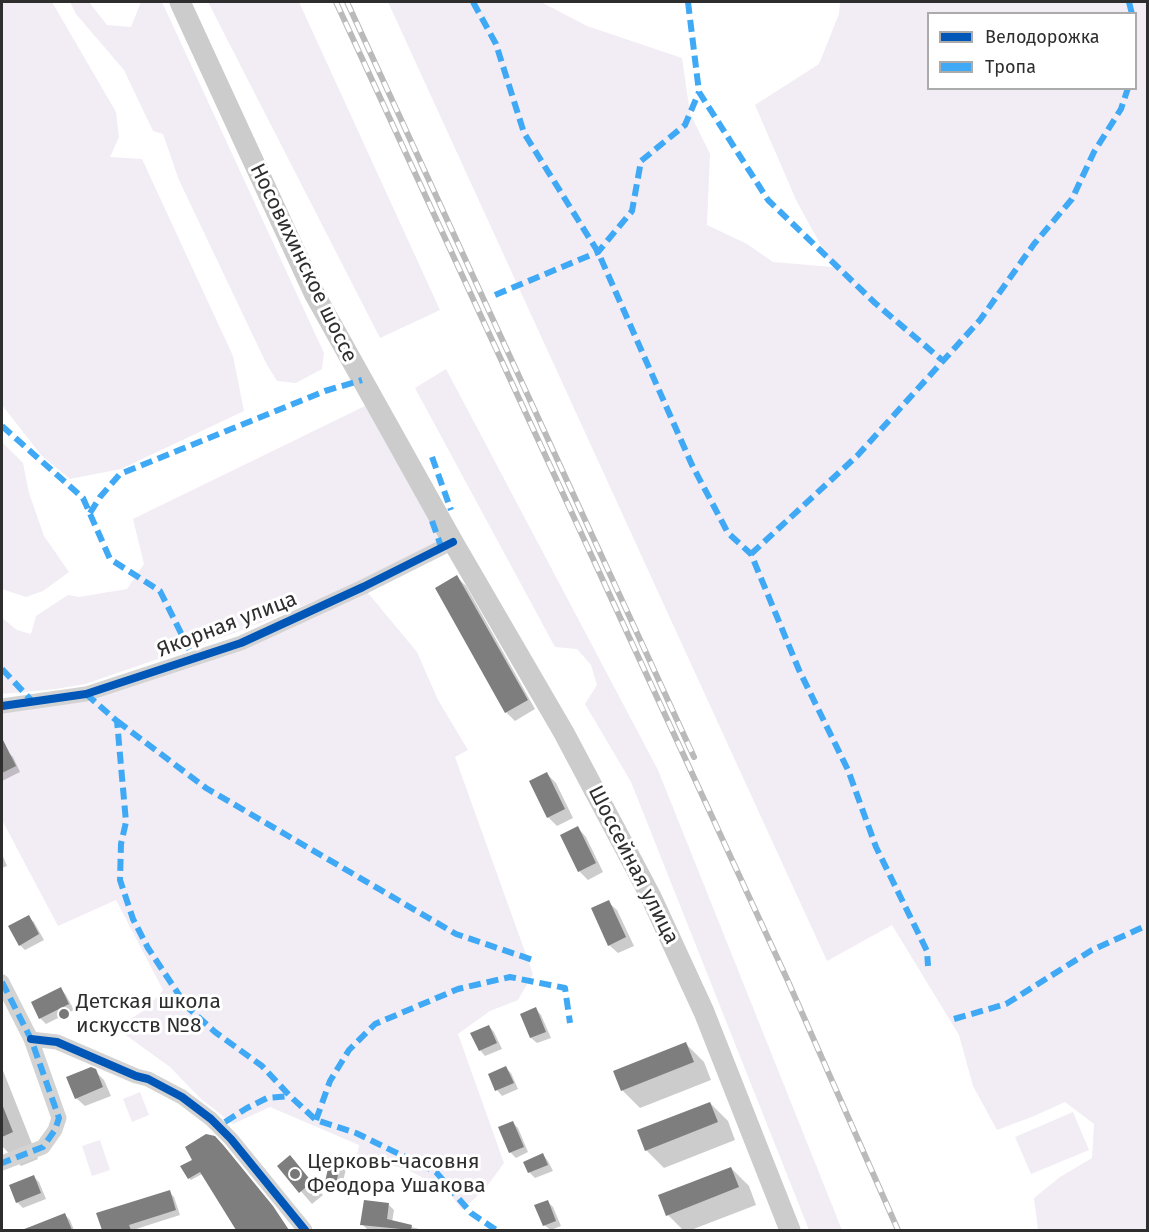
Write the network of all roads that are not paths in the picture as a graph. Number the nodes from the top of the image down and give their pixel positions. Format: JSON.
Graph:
{"nodes":[{"id":1,"x":180,"y":2,"type":"edge"},
{"id":2,"x":440,"y":516,"type":"joint"},
{"id":3,"x":453,"y":542,"type":"junction"},
{"id":4,"x":2,"y":706,"type":"edge"},
{"id":5,"x":2,"y":982,"type":"edge"},
{"id":6,"x":31,"y":1039,"type":"junction"},
{"id":7,"x":2,"y":1163,"type":"edge"},
{"id":8,"x":305,"y":1230,"type":"edge"},
{"id":9,"x":790,"y":1230,"type":"edge"}],
"edges":[{"from":1,"to":2,"type":"main road","name":"Носовихинское шоссе"},
{"from":2,"to":3,"type":"main road","name":"Шоссейная улица"},
{"from":3,"to":4,"type":"street","name":"Якорная улица"},
{"from":3,"to":9,"type":"main road","name":"Шоссейная улица"},
{"from":5,"to":6,"type":"street"},
{"from":6,"to":7,"type":"street"},
{"from":6,"to":8,"type":"street"}]}
